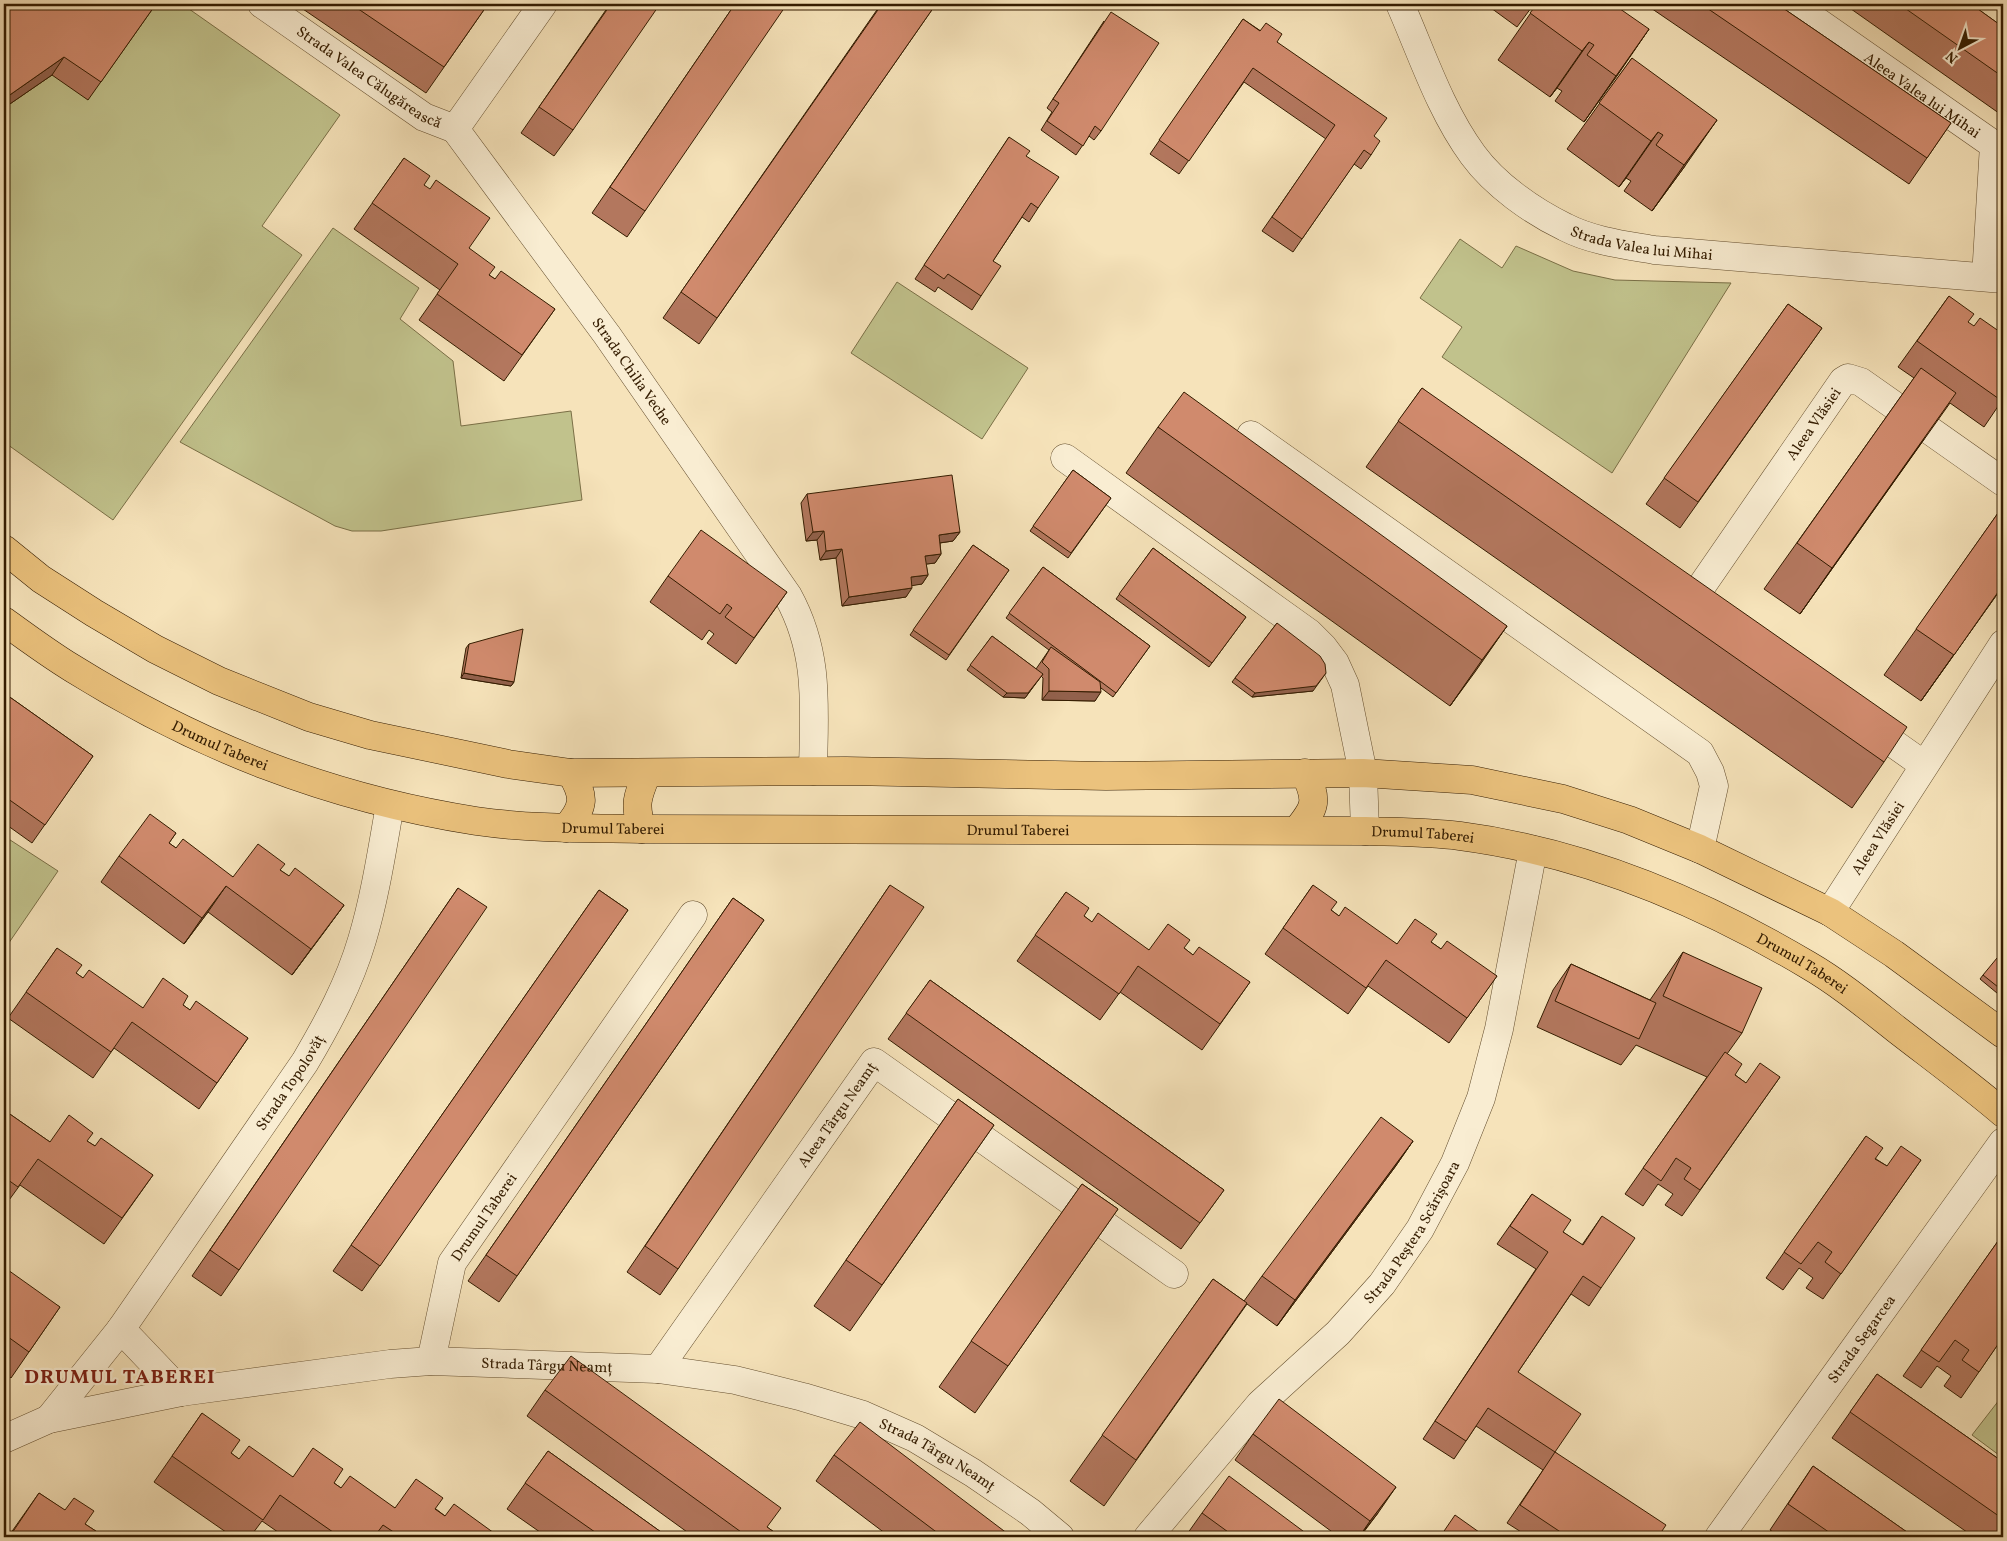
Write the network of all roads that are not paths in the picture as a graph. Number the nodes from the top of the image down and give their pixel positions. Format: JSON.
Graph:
{"nodes":[{"id":1,"x":262,"y":4,"type":"edge"},
{"id":2,"x":543,"y":4,"type":"edge"},
{"id":3,"x":1400,"y":4,"type":"edge"},
{"id":4,"x":1792,"y":4,"type":"edge"},
{"id":5,"x":455,"y":129,"type":"junction"},
{"id":6,"x":1995,"y":278,"type":"edge"},
{"id":7,"x":1251,"y":435,"type":"dead end"},
{"id":8,"x":1065,"y":458,"type":"dead end"},
{"id":9,"x":2003,"y":482,"type":"edge"},
{"id":10,"x":4,"y":549,"type":"edge"},
{"id":11,"x":1668,"y":584,"type":"edge"},
{"id":12,"x":1692,"y":600,"type":"junction"},
{"id":13,"x":1716,"y":618,"type":"edge"},
{"id":14,"x":4,"y":621,"type":"edge"},
{"id":15,"x":2003,"y":644,"type":"edge"},
{"id":16,"x":1844,"y":708,"type":"edge"},
{"id":17,"x":1924,"y":766,"type":"junction"},
{"id":18,"x":814,"y":771,"type":"junction"},
{"id":19,"x":572,"y":772,"type":"junction"},
{"id":20,"x":647,"y":773,"type":"junction"},
{"id":21,"x":1306,"y":773,"type":"junction"},
{"id":22,"x":1364,"y":774,"type":"junction"},
{"id":23,"x":390,"y":805,"type":"junction"},
{"id":24,"x":566,"y":828,"type":"junction"},
{"id":25,"x":642,"y":829,"type":"junction"},
{"id":26,"x":1297,"y":830,"type":"junction"},
{"id":27,"x":1365,"y":831,"type":"junction"},
{"id":28,"x":1700,"y":849,"type":"junction"},
{"id":29,"x":1533,"y":850,"type":"junction"},
{"id":30,"x":1830,"y":912,"type":"junction"},
{"id":31,"x":692,"y":915,"type":"dead end"},
{"id":32,"x":2003,"y":1034,"type":"edge"},
{"id":33,"x":2003,"y":1113,"type":"edge"},
{"id":34,"x":2003,"y":1142,"type":"edge"},
{"id":35,"x":1174,"y":1274,"type":"dead end"},
{"id":36,"x":121,"y":1329,"type":"junction"},
{"id":37,"x":431,"y":1361,"type":"junction"},
{"id":38,"x":658,"y":1369,"type":"junction"},
{"id":39,"x":181,"y":1392,"type":"junction"},
{"id":40,"x":50,"y":1418,"type":"junction"},
{"id":41,"x":4,"y":1439,"type":"edge"},
{"id":42,"x":1060,"y":1537,"type":"edge"},
{"id":43,"x":1148,"y":1537,"type":"edge"},
{"id":44,"x":1719,"y":1537,"type":"edge"}],
"edges":[{"from":1,"to":5,"type":"street","name":"Strada Valea Călugărească"},
{"from":2,"to":5,"type":"street"},
{"from":3,"to":6,"type":"street","name":"Strada Valea lui Mihai"},
{"from":4,"to":6,"type":"street","name":"Aleea Valea lui Mihai"},
{"from":5,"to":18,"type":"street","name":"Strada Chilia Veche"},
{"from":7,"to":28,"type":"street"},
{"from":8,"to":22,"type":"street"},
{"from":9,"to":12,"type":"street","name":"Aleea Vlăsiei"},
{"from":10,"to":19,"type":"main road"},
{"from":11,"to":12,"type":"street"},
{"from":12,"to":13,"type":"street"},
{"from":14,"to":23,"type":"main road","name":"Drumul Taberei"},
{"from":15,"to":17,"type":"street","name":"Aleea Vlăsiei"},
{"from":16,"to":17,"type":"street"},
{"from":17,"to":30,"type":"street","name":"Aleea Vlăsiei"},
{"from":18,"to":20,"type":"main road"},
{"from":18,"to":21,"type":"main road"},
{"from":19,"to":20,"type":"main road"},
{"from":19,"to":24,"type":"main road"},
{"from":20,"to":25,"type":"main road"},
{"from":21,"to":22,"type":"main road"},
{"from":21,"to":26,"type":"main road"},
{"from":22,"to":27,"type":"street"},
{"from":22,"to":28,"type":"main road"},
{"from":23,"to":24,"type":"main road","name":"Drumul Taberei"},
{"from":23,"to":36,"type":"street","name":"Strada Topolovăț"},
{"from":24,"to":25,"type":"main road","name":"Drumul Taberei"},
{"from":25,"to":26,"type":"main road","name":"Drumul Taberei"},
{"from":26,"to":27,"type":"main road","name":"Drumul Taberei"},
{"from":27,"to":29,"type":"main road","name":"Drumul Taberei"},
{"from":28,"to":30,"type":"main road"},
{"from":29,"to":33,"type":"main road","name":"Drumul Taberei"},
{"from":29,"to":43,"type":"street","name":"Strada Peștera Scărișoara"},
{"from":30,"to":32,"type":"main road"},
{"from":31,"to":37,"type":"street","name":"Drumul Taberei"},
{"from":34,"to":44,"type":"street","name":"Strada Segarcea"},
{"from":35,"to":38,"type":"street","name":"Aleea Târgu Neamț"},
{"from":36,"to":39,"type":"street"},
{"from":36,"to":40,"type":"street","name":"Strada Topolovăț"},
{"from":37,"to":38,"type":"street","name":"Strada Târgu Neamț"},
{"from":37,"to":39,"type":"street","name":"Strada Târgu Neamț"},
{"from":38,"to":42,"type":"street","name":"Strada Târgu Neamț"},
{"from":39,"to":40,"type":"street","name":"Strada Târgu Neamț"},
{"from":40,"to":41,"type":"street","name":"Strada Târgu Neamț"}]}
